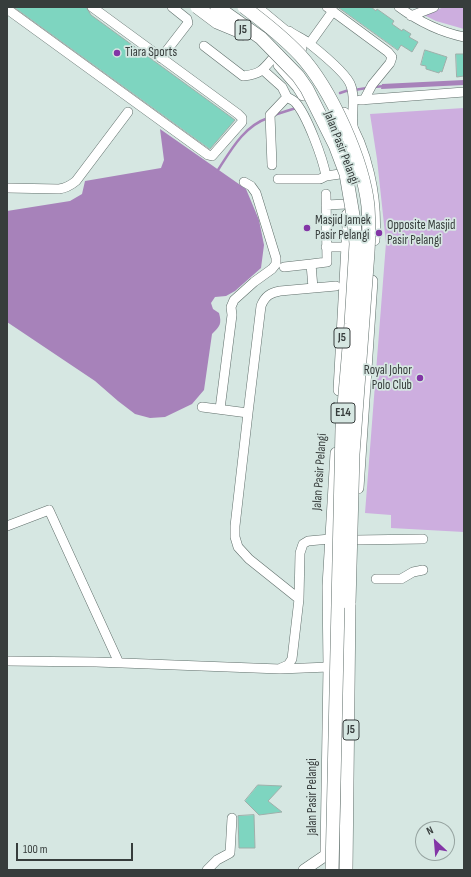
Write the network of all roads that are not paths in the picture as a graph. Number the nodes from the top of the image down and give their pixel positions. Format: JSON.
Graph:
{"nodes":[{"id":1,"x":92,"y":7,"type":"edge"},
{"id":2,"x":196,"y":7,"type":"edge"},
{"id":3,"x":209,"y":7,"type":"edge"},
{"id":4,"x":217,"y":7,"type":"edge"},
{"id":5,"x":244,"y":7,"type":"edge"},
{"id":6,"x":256,"y":7,"type":"edge"},
{"id":7,"x":399,"y":7,"type":"edge"},
{"id":8,"x":434,"y":7,"type":"edge"},
{"id":9,"x":7,"y":9,"type":"edge"},
{"id":10,"x":177,"y":9,"type":"edge"},
{"id":11,"x":330,"y":9,"type":"edge"},
{"id":12,"x":411,"y":16,"type":"junction"},
{"id":13,"x":274,"y":21,"type":"junction"},
{"id":14,"x":464,"y":37,"type":"edge"},
{"id":15,"x":262,"y":38,"type":"junction"},
{"id":16,"x":310,"y":43,"type":"junction"},
{"id":17,"x":204,"y":46,"type":"dead end"},
{"id":18,"x":161,"y":58,"type":"junction"},
{"id":19,"x":273,"y":58,"type":"junction"},
{"id":20,"x":263,"y":70,"type":"junction"},
{"id":21,"x":464,"y":92,"type":"edge"},
{"id":22,"x":287,"y":97,"type":"junction"},
{"id":23,"x":359,"y":100,"type":"junction"},
{"id":24,"x":128,"y":112,"type":"dead end"},
{"id":25,"x":354,"y":133,"type":"junction"},
{"id":26,"x":272,"y":165,"type":"dead end"},
{"id":27,"x":340,"y":174,"type":"junction"},
{"id":28,"x":326,"y":176,"type":"junction"},
{"id":29,"x":278,"y":179,"type":"dead end"},
{"id":30,"x":244,"y":182,"type":"dead end"},
{"id":31,"x":7,"y":188,"type":"edge"},
{"id":32,"x":326,"y":194,"type":"dead end"},
{"id":33,"x":347,"y":204,"type":"junction"},
{"id":34,"x":326,"y":205,"type":"junction"},
{"id":35,"x":326,"y":247,"type":"junction"},
{"id":36,"x":347,"y":247,"type":"junction"},
{"id":37,"x":311,"y":264,"type":"junction"},
{"id":38,"x":284,"y":267,"type":"dead end"},
{"id":39,"x":336,"y":286,"type":"dead end"},
{"id":40,"x":313,"y":288,"type":"junction"},
{"id":41,"x":202,"y":408,"type":"dead end"},
{"id":42,"x":220,"y":409,"type":"junction"},
{"id":43,"x":248,"y":413,"type":"junction"},
{"id":44,"x":7,"y":526,"type":"edge"},
{"id":45,"x":330,"y":539,"type":"junction"},
{"id":46,"x":423,"y":539,"type":"dead end"},
{"id":47,"x":356,"y":540,"type":"junction"},
{"id":48,"x":423,"y":570,"type":"dead end"},
{"id":49,"x":376,"y":579,"type":"dead end"},
{"id":50,"x":299,"y":599,"type":"junction"},
{"id":51,"x":7,"y":661,"type":"edge"},
{"id":52,"x":119,"y":663,"type":"junction"},
{"id":53,"x":329,"y":667,"type":"junction"},
{"id":54,"x":280,"y":669,"type":"junction"},
{"id":55,"x":232,"y":818,"type":"dead end"},
{"id":56,"x":326,"y":855,"type":"junction"},
{"id":57,"x":207,"y":870,"type":"edge"},
{"id":58,"x":304,"y":870,"type":"edge"},
{"id":59,"x":326,"y":870,"type":"edge"},
{"id":60,"x":332,"y":870,"type":"edge"},
{"id":61,"x":347,"y":870,"type":"edge"}],
"edges":[{"from":1,"to":18,"type":"street"},
{"from":2,"to":15,"type":"highway","bridge":true},
{"from":3,"to":19,"type":"main road","name":"Jalan Pasir Pelangi","number":"J5"},
{"from":4,"to":15,"type":"highway","number":"E14","bridge":true},
{"from":5,"to":61,"type":"highway","number":"E14","bridge":true},
{"from":6,"to":13,"type":"main road","name":"Jalan Pasir Pelangi","number":"J5"},
{"from":7,"to":12,"type":"street"},
{"from":8,"to":12,"type":"street"},
{"from":9,"to":18,"type":"street"},
{"from":10,"to":18,"type":"street"},
{"from":11,"to":16,"type":"street"},
{"from":11,"to":23,"type":"street"},
{"from":12,"to":14,"type":"street"},
{"from":13,"to":16,"type":"street"},
{"from":13,"to":25,"type":"main road","name":"Jalan Pasir Pelangi","number":"J5"},
{"from":15,"to":60,"type":"highway","number":"E14","bridge":true},
{"from":16,"to":23,"type":"street"},
{"from":17,"to":20,"type":"street"},
{"from":19,"to":20,"type":"street"},
{"from":19,"to":27,"type":"main road","name":"Jalan Pasir Pelangi","number":"J5"},
{"from":20,"to":22,"type":"street"},
{"from":21,"to":23,"type":"street"},
{"from":22,"to":26,"type":"street"},
{"from":22,"to":28,"type":"street"},
{"from":23,"to":25,"type":"street"},
{"from":24,"to":31,"type":"street"},
{"from":25,"to":47,"type":"main road","name":"Jalan Pasir Pelangi","number":"J5"},
{"from":27,"to":28,"type":"street"},
{"from":27,"to":33,"type":"main road","name":"Jalan Pasir Pelangi","number":"J5"},
{"from":28,"to":29,"type":"street"},
{"from":30,"to":42,"type":"street"},
{"from":32,"to":34,"type":"street"},
{"from":33,"to":34,"type":"street"},
{"from":33,"to":36,"type":"main road","name":"Jalan Pasir Pelangi","number":"J5"},
{"from":34,"to":35,"type":"street"},
{"from":35,"to":36,"type":"street"},
{"from":35,"to":37,"type":"street"},
{"from":36,"to":45,"type":"main road","name":"Jalan Pasir Pelangi","number":"J5"},
{"from":37,"to":38,"type":"street"},
{"from":37,"to":40,"type":"street"},
{"from":39,"to":40,"type":"street"},
{"from":40,"to":43,"type":"street"},
{"from":41,"to":42,"type":"street"},
{"from":42,"to":43,"type":"street"},
{"from":43,"to":50,"type":"street"},
{"from":44,"to":52,"type":"street"},
{"from":45,"to":47,"type":"street"},
{"from":45,"to":50,"type":"street"},
{"from":45,"to":53,"type":"main road","name":"Jalan Pasir Pelangi","number":"J5"},
{"from":46,"to":47,"type":"street"},
{"from":47,"to":61,"type":"main road","name":"Jalan Pasir Pelangi","number":"J5"},
{"from":48,"to":49,"type":"street"},
{"from":50,"to":54,"type":"street"},
{"from":51,"to":52,"type":"street"},
{"from":52,"to":54,"type":"street"},
{"from":53,"to":54,"type":"street"},
{"from":53,"to":56,"type":"main road","name":"Jalan Pasir Pelangi","number":"J5"},
{"from":55,"to":57,"type":"street"},
{"from":56,"to":58,"type":"main road"},
{"from":56,"to":59,"type":"main road","name":"Jalan Pasir Pelangi","number":"J5"}]}
